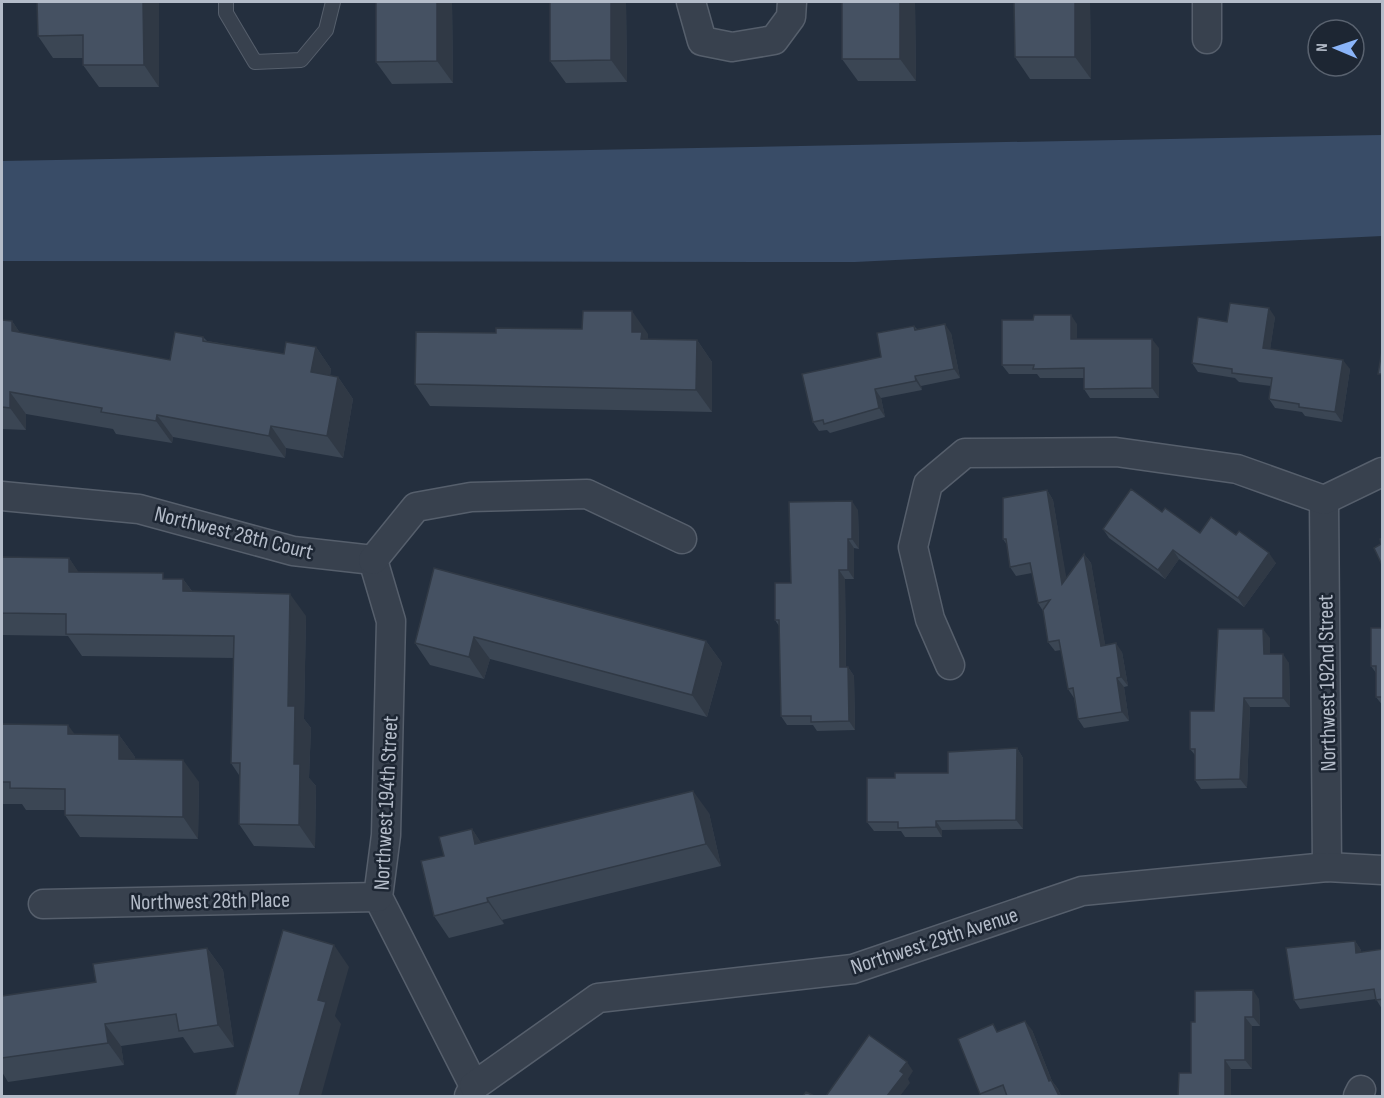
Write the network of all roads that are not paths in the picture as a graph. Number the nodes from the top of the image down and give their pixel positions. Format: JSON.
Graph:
{"nodes":[{"id":1,"x":226,"y":2,"type":"edge"},
{"id":2,"x":333,"y":2,"type":"edge"},
{"id":3,"x":691,"y":2,"type":"edge"},
{"id":4,"x":792,"y":2,"type":"edge"},
{"id":5,"x":1206,"y":2,"type":"edge"},
{"id":6,"x":1207,"y":39,"type":"dead end"},
{"id":7,"x":1383,"y":472,"type":"edge"},
{"id":8,"x":2,"y":496,"type":"edge"},
{"id":9,"x":1324,"y":500,"type":"junction"},
{"id":10,"x":682,"y":539,"type":"dead end"},
{"id":11,"x":373,"y":560,"type":"junction"},
{"id":12,"x":950,"y":665,"type":"dead end"},
{"id":13,"x":1327,"y":867,"type":"junction"},
{"id":14,"x":1383,"y":870,"type":"edge"},
{"id":15,"x":378,"y":897,"type":"junction"},
{"id":16,"x":43,"y":904,"type":"dead end"},
{"id":17,"x":472,"y":1091,"type":"edge"}],
"edges":[{"from":1,"to":2,"type":"lane"},
{"from":3,"to":4,"type":"street"},
{"from":5,"to":6,"type":"street"},
{"from":7,"to":9,"type":"street"},
{"from":8,"to":11,"type":"street","name":"Northwest 28th Court"},
{"from":9,"to":12,"type":"street"},
{"from":9,"to":13,"type":"street","name":"Northwest 192nd Street"},
{"from":10,"to":11,"type":"street"},
{"from":11,"to":15,"type":"street","name":"Northwest 194th Street"},
{"from":13,"to":14,"type":"street","name":"Northwest 29th Avenue"},
{"from":13,"to":17,"type":"street","name":"Northwest 29th Avenue"},
{"from":15,"to":16,"type":"street","name":"Northwest 28th Place"},
{"from":15,"to":17,"type":"street","name":"Northwest 194th Street"}]}
